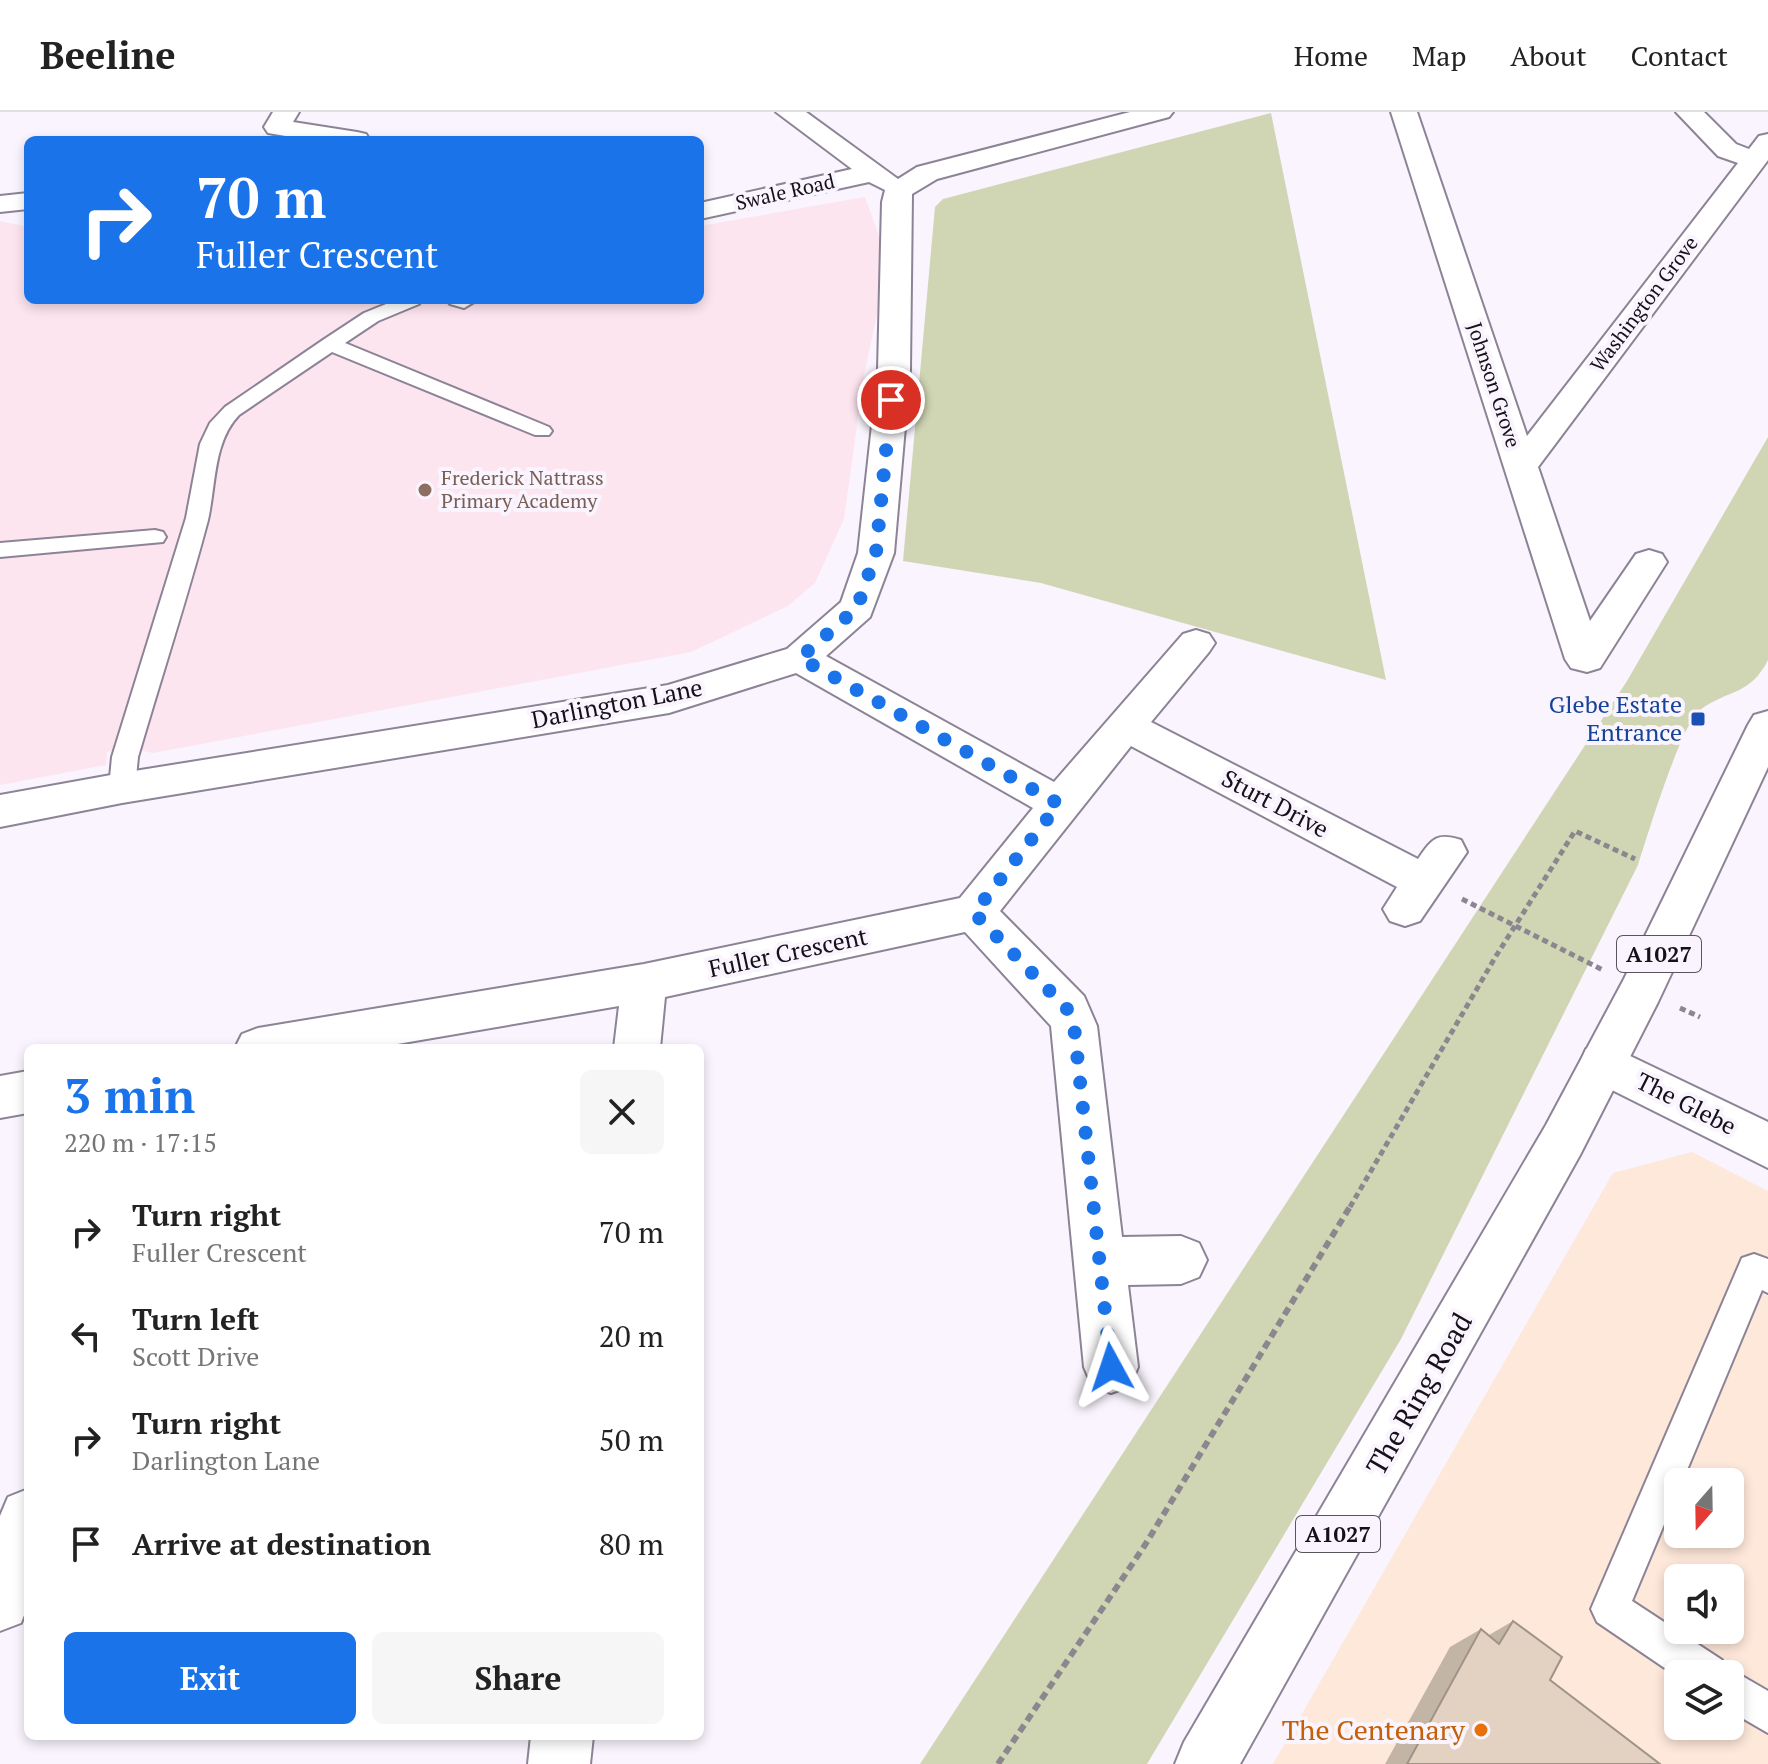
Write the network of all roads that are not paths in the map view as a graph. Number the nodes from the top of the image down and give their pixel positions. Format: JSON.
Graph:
{"nodes":[{"id":1,"x":286,"y":112,"type":"edge"},
{"id":2,"x":789,"y":112,"type":"edge"},
{"id":3,"x":1160,"y":112,"type":"edge"},
{"id":4,"x":1404,"y":112,"type":"edge"},
{"id":5,"x":1689,"y":112,"type":"edge"},
{"id":6,"x":332,"y":136,"type":"edge"},
{"id":7,"x":1761,"y":151,"type":"edge"},
{"id":8,"x":885,"y":181,"type":"junction"},
{"id":9,"x":24,"y":201,"type":"edge"},
{"id":10,"x":0,"y":204,"type":"edge"},
{"id":11,"x":704,"y":210,"type":"edge"},
{"id":12,"x":402,"y":304,"type":"edge"},
{"id":13,"x":330,"y":344,"type":"junction"},
{"id":14,"x":542,"y":431,"type":"dead end"},
{"id":15,"x":1521,"y":466,"type":"junction"},
{"id":16,"x":155,"y":537,"type":"dead end"},
{"id":17,"x":0,"y":550,"type":"edge"},
{"id":18,"x":1649,"y":562,"type":"dead end"},
{"id":19,"x":1196,"y":643,"type":"dead end"},
{"id":20,"x":800,"y":658,"type":"junction"},
{"id":21,"x":1768,"y":725,"type":"edge"},
{"id":22,"x":1126,"y":726,"type":"junction"},
{"id":23,"x":122,"y":788,"type":"junction"},
{"id":24,"x":1059,"y":804,"type":"junction"},
{"id":25,"x":0,"y":811,"type":"edge"},
{"id":26,"x":1425,"y":881,"type":"road end"},
{"id":27,"x":974,"y":913,"type":"junction"},
{"id":28,"x":644,"y":983,"type":"junction"},
{"id":29,"x":282,"y":1044,"type":"edge"},
{"id":30,"x":637,"y":1044,"type":"edge"},
{"id":31,"x":1603,"y":1063,"type":"junction"},
{"id":32,"x":24,"y":1093,"type":"edge"},
{"id":33,"x":0,"y":1097,"type":"edge"},
{"id":34,"x":1768,"y":1146,"type":"edge"},
{"id":35,"x":1181,"y":1260,"type":"dead end"},
{"id":36,"x":1101,"y":1261,"type":"junction"},
{"id":37,"x":1768,"y":1277,"type":"edge"},
{"id":38,"x":1111,"y":1367,"type":"dead end"},
{"id":39,"x":24,"y":1529,"type":"edge"},
{"id":40,"x":0,"y":1602,"type":"edge"},
{"id":41,"x":1687,"y":1660,"type":"edge"},
{"id":42,"x":1744,"y":1698,"type":"edge"},
{"id":43,"x":1768,"y":1714,"type":"edge"},
{"id":44,"x":562,"y":1740,"type":"edge"},
{"id":45,"x":559,"y":1764,"type":"edge"},
{"id":46,"x":1206,"y":1764,"type":"edge"}],
"edges":[{"from":1,"to":6,"type":"street"},
{"from":2,"to":8,"type":"street"},
{"from":3,"to":8,"type":"street"},
{"from":4,"to":15,"type":"street","name":"Johnson Grove"},
{"from":5,"to":7,"type":"street"},
{"from":7,"to":15,"type":"street","name":"Washington Grove"},
{"from":8,"to":11,"type":"street","name":"Swale Road"},
{"from":8,"to":20,"type":"street","name":"Darlington Lane"},
{"from":9,"to":10,"type":"street"},
{"from":12,"to":13,"type":"lane"},
{"from":13,"to":14,"type":"lane"},
{"from":13,"to":23,"type":"lane"},
{"from":15,"to":18,"type":"street","name":"Johnson Grove"},
{"from":16,"to":17,"type":"lane"},
{"from":19,"to":22,"type":"street"},
{"from":20,"to":23,"type":"street","name":"Darlington Lane"},
{"from":20,"to":24,"type":"street"},
{"from":21,"to":31,"type":"street","number":"A1027"},
{"from":22,"to":24,"type":"street"},
{"from":22,"to":26,"type":"street","name":"Sturt Drive"},
{"from":23,"to":25,"type":"street","name":"Darlington Lane"},
{"from":24,"to":27,"type":"street"},
{"from":27,"to":28,"type":"street","name":"Fuller Crescent"},
{"from":27,"to":36,"type":"street"},
{"from":28,"to":29,"type":"street","name":"Fuller Crescent"},
{"from":28,"to":30,"type":"street"},
{"from":31,"to":34,"type":"street","name":"The Glebe"},
{"from":31,"to":46,"type":"street","name":"The Ring Road","number":"A1027"},
{"from":32,"to":33,"type":"street"},
{"from":35,"to":36,"type":"street"},
{"from":36,"to":38,"type":"street"},
{"from":37,"to":41,"type":"lane"},
{"from":39,"to":40,"type":"street"},
{"from":42,"to":43,"type":"lane"},
{"from":44,"to":45,"type":"street"}]}
